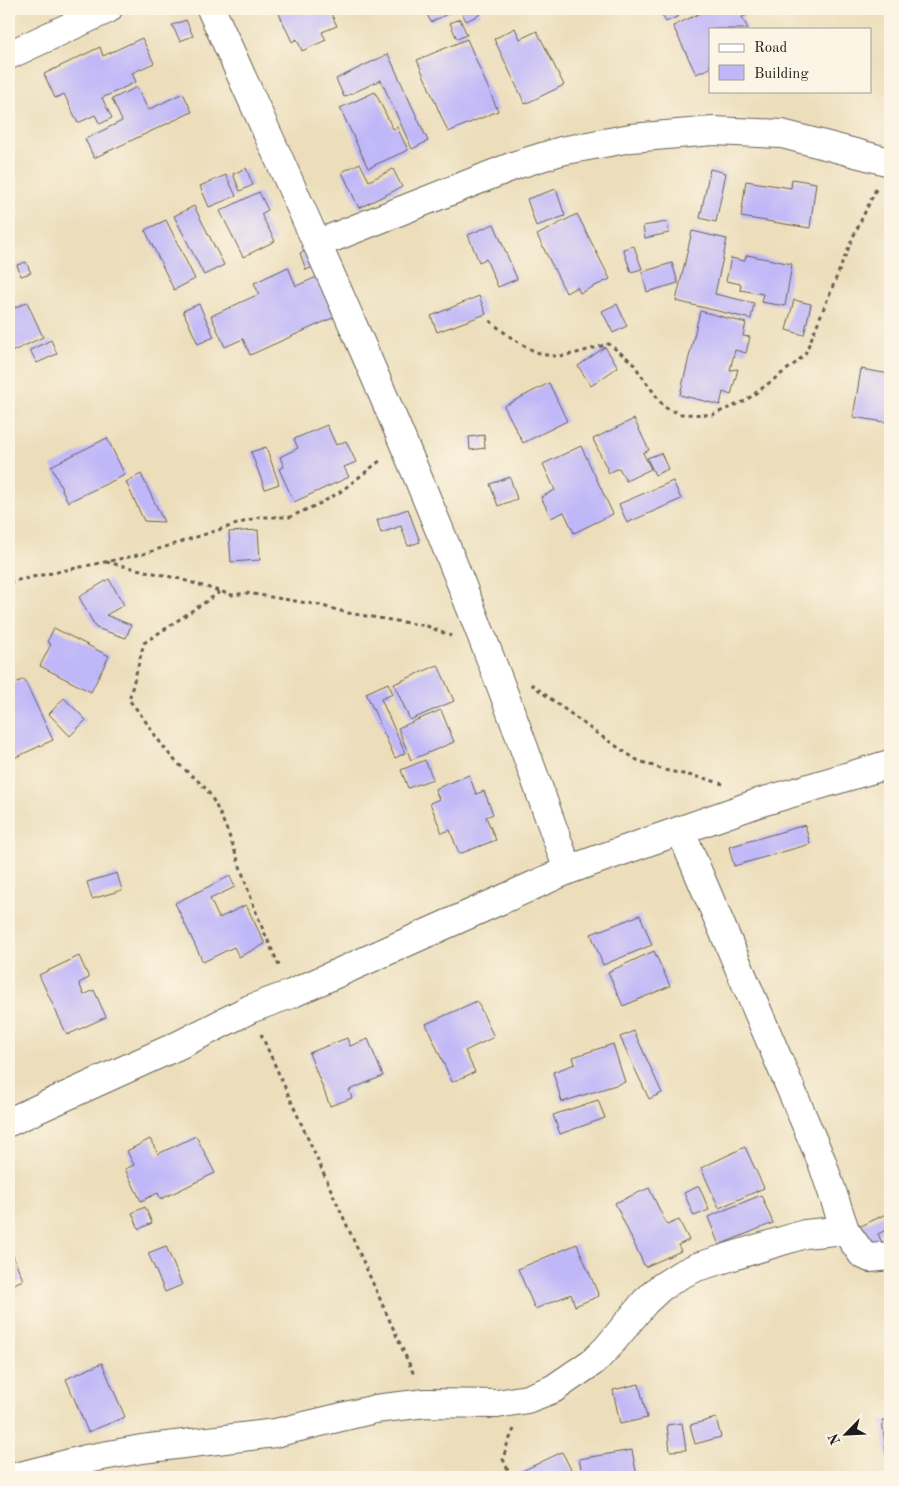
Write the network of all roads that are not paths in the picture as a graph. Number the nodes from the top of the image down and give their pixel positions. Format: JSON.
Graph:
{"nodes":[{"id":1,"x":108,"y":9,"type":"edge"},
{"id":2,"x":211,"y":9,"type":"edge"},
{"id":3,"x":9,"y":56,"type":"edge"},
{"id":4,"x":890,"y":162,"type":"edge"},
{"id":5,"x":317,"y":244,"type":"junction"},
{"id":6,"x":890,"y":764,"type":"edge"},
{"id":7,"x":681,"y":832,"type":"junction"},
{"id":8,"x":568,"y":870,"type":"junction"},
{"id":9,"x":9,"y":1122,"type":"edge"},
{"id":10,"x":845,"y":1230,"type":"junction"},
{"id":11,"x":890,"y":1256,"type":"edge"},
{"id":12,"x":16,"y":1477,"type":"edge"}],
"edges":[{"from":1,"to":3,"type":"street"},
{"from":2,"to":5,"type":"street"},
{"from":4,"to":5,"type":"street"},
{"from":5,"to":8,"type":"street"},
{"from":6,"to":7,"type":"street"},
{"from":7,"to":8,"type":"street"},
{"from":7,"to":10,"type":"street"},
{"from":8,"to":9,"type":"street"},
{"from":10,"to":11,"type":"street"},
{"from":10,"to":12,"type":"street"}]}
